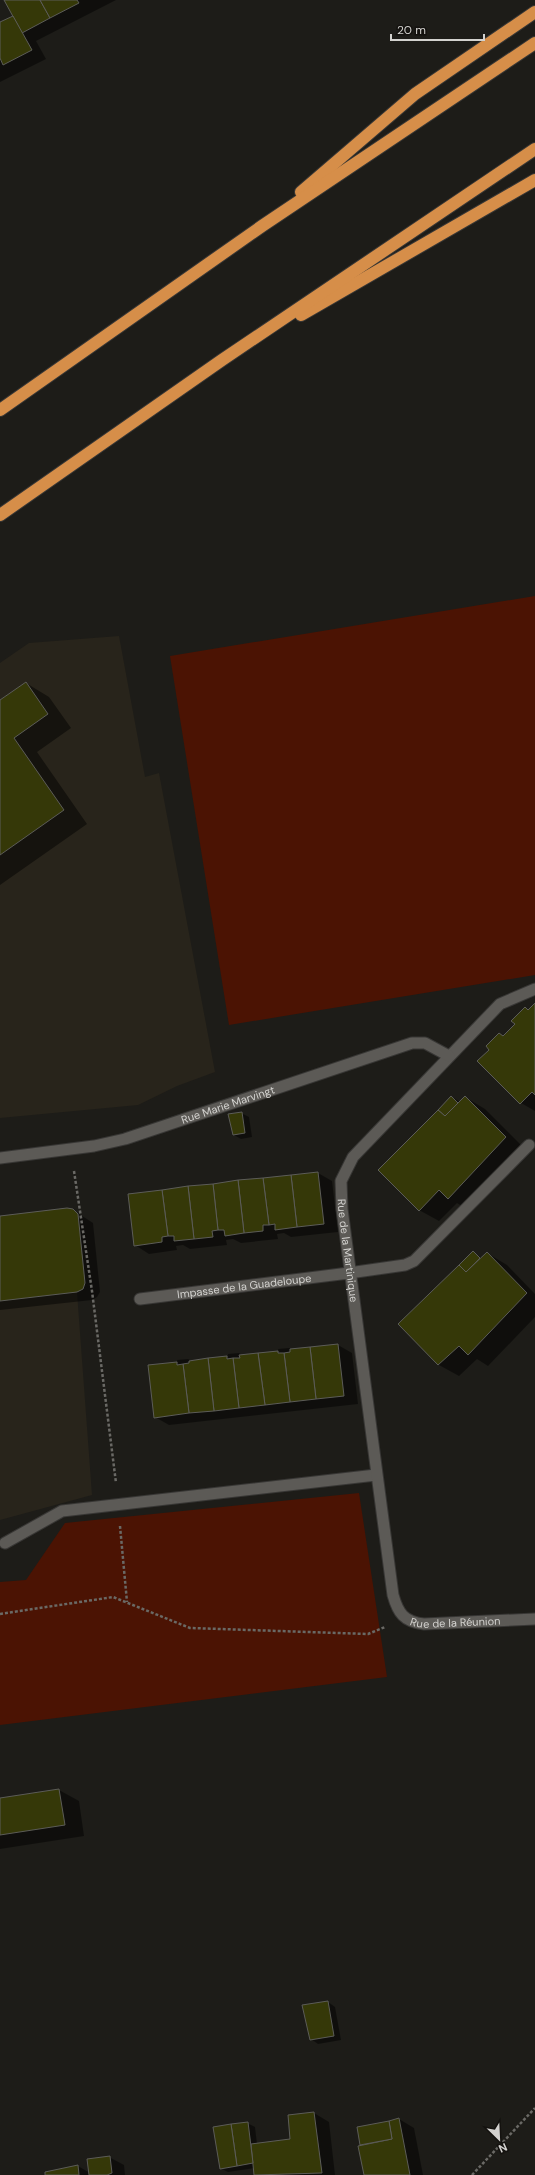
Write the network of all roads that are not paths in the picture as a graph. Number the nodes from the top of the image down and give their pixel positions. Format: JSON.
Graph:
{"nodes":[{"id":1,"x":535,"y":12,"type":"edge"},
{"id":2,"x":535,"y":43,"type":"edge"},
{"id":3,"x":535,"y":149,"type":"edge"},
{"id":4,"x":535,"y":180,"type":"edge"},
{"id":5,"x":262,"y":226,"type":"junction"},
{"id":6,"x":222,"y":360,"type":"junction"},
{"id":7,"x":0,"y":410,"type":"edge"},
{"id":8,"x":0,"y":515,"type":"edge"},
{"id":9,"x":535,"y":989,"type":"edge"},
{"id":10,"x":449,"y":1056,"type":"junction"},
{"id":11,"x":529,"y":1145,"type":"dead end"},
{"id":12,"x":0,"y":1158,"type":"edge"},
{"id":13,"x":349,"y":1273,"type":"junction"},
{"id":14,"x":140,"y":1299,"type":"dead end"},
{"id":15,"x":376,"y":1475,"type":"junction"},
{"id":16,"x":6,"y":1543,"type":"dead end"},
{"id":17,"x":392,"y":1595,"type":"joint"},
{"id":18,"x":535,"y":1619,"type":"edge"}],
"edges":[{"from":1,"to":5,"type":"highway"},
{"from":2,"to":5,"type":"highway"},
{"from":3,"to":6,"type":"highway"},
{"from":4,"to":6,"type":"highway"},
{"from":5,"to":7,"type":"highway"},
{"from":6,"to":8,"type":"highway"},
{"from":9,"to":10,"type":"street","name":"Rue de la Martinique"},
{"from":10,"to":12,"type":"street","name":"Rue Marie Marvingt"},
{"from":10,"to":13,"type":"street","name":"Rue de la Martinique"},
{"from":11,"to":13,"type":"street","name":"Impasse de la Guadeloupe"},
{"from":13,"to":14,"type":"street","name":"Impasse de la Guadeloupe"},
{"from":13,"to":15,"type":"street","name":"Rue de la Martinique"},
{"from":15,"to":16,"type":"street"},
{"from":15,"to":17,"type":"street","name":"Rue de la Martinique"},
{"from":17,"to":18,"type":"street","name":"Rue de la Réunion"}]}
